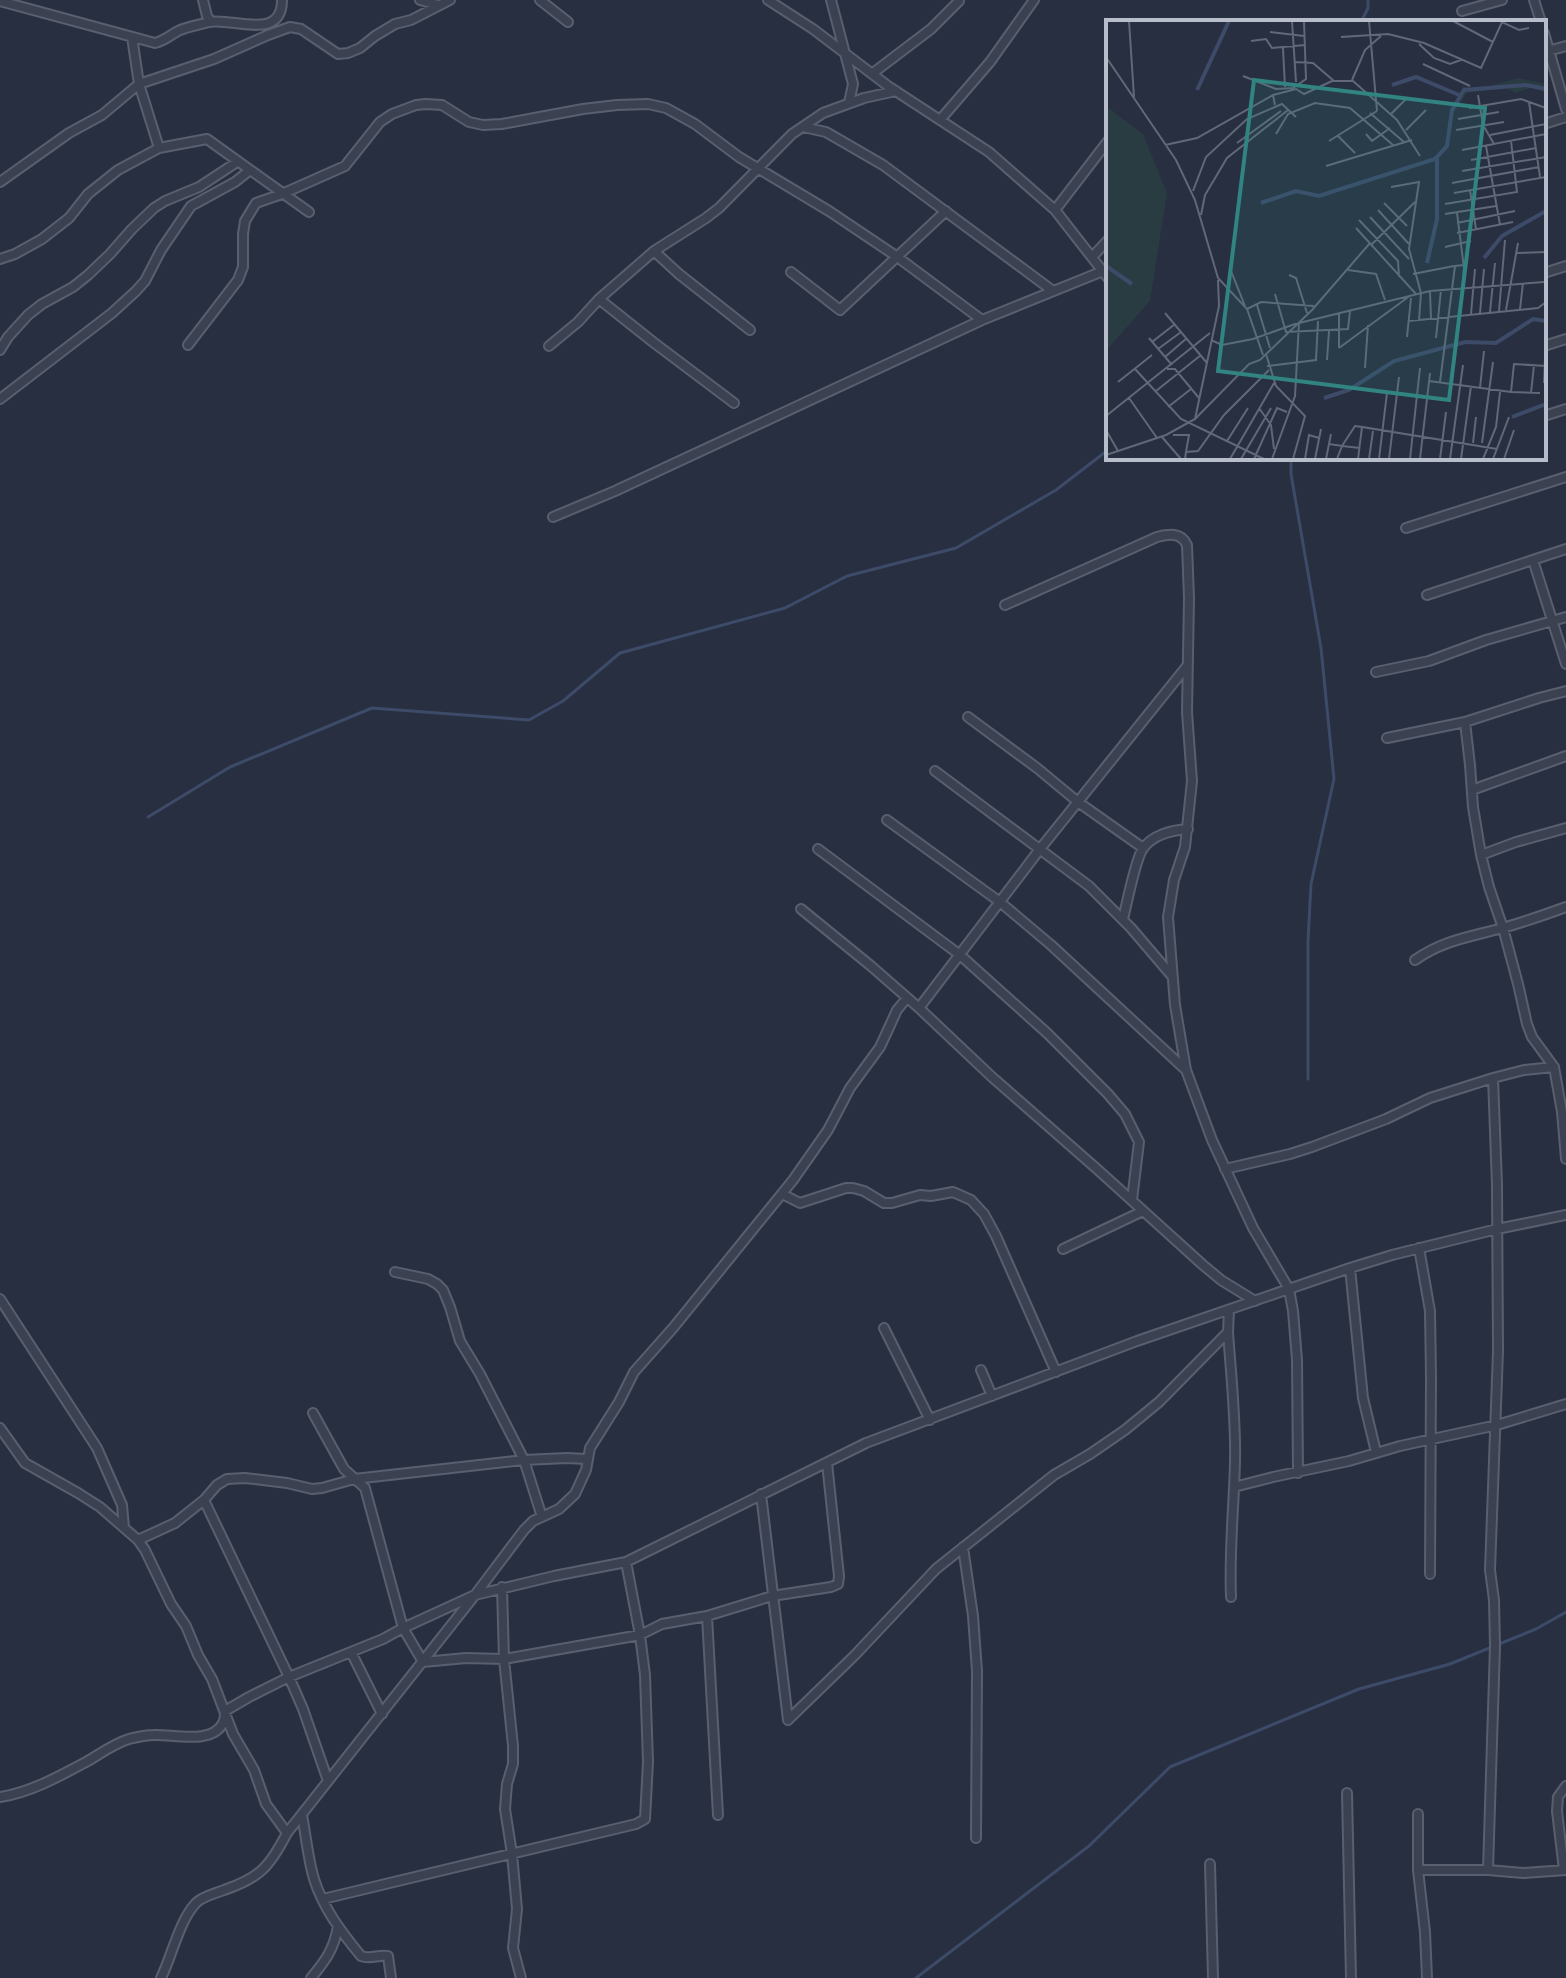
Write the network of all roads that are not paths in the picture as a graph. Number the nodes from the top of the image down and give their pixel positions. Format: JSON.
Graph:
{"nodes":[{"id":1,"x":203,"y":0,"type":"edge"},
{"id":2,"x":282,"y":0,"type":"edge"},
{"id":3,"x":420,"y":0,"type":"edge"},
{"id":4,"x":450,"y":0,"type":"edge"},
{"id":5,"x":540,"y":0,"type":"edge"},
{"id":6,"x":768,"y":0,"type":"edge"},
{"id":7,"x":831,"y":0,"type":"edge"},
{"id":8,"x":1034,"y":0,"type":"edge"},
{"id":9,"x":1502,"y":0,"type":"edge"},
{"id":10,"x":1534,"y":0,"type":"edge"},
{"id":11,"x":0,"y":1,"type":"edge"},
{"id":12,"x":959,"y":1,"type":"edge"},
{"id":13,"x":438,"y":5,"type":"junction"},
{"id":14,"x":1462,"y":11,"type":"dead end"},
{"id":15,"x":1540,"y":20,"type":"edge"},
{"id":16,"x":211,"y":22,"type":"junction"},
{"id":17,"x":568,"y":22,"type":"dead end"},
{"id":18,"x":132,"y":37,"type":"junction"},
{"id":19,"x":1566,"y":46,"type":"edge"},
{"id":20,"x":843,"y":52,"type":"junction"},
{"id":21,"x":1547,"y":52,"type":"edge"},
{"id":22,"x":873,"y":73,"type":"junction"},
{"id":23,"x":139,"y":84,"type":"junction"},
{"id":24,"x":896,"y":91,"type":"junction"},
{"id":25,"x":849,"y":103,"type":"junction"},
{"id":26,"x":1566,"y":109,"type":"edge"},
{"id":27,"x":1566,"y":117,"type":"edge"},
{"id":28,"x":940,"y":120,"type":"junction"},
{"id":29,"x":1546,"y":123,"type":"edge"},
{"id":30,"x":802,"y":127,"type":"junction"},
{"id":31,"x":1106,"y":144,"type":"edge"},
{"id":32,"x":159,"y":148,"type":"junction"},
{"id":33,"x":237,"y":162,"type":"junction"},
{"id":34,"x":759,"y":168,"type":"junction"},
{"id":35,"x":250,"y":170,"type":"junction"},
{"id":36,"x":0,"y":182,"type":"edge"},
{"id":37,"x":282,"y":194,"type":"junction"},
{"id":38,"x":1055,"y":210,"type":"junction"},
{"id":39,"x":946,"y":211,"type":"junction"},
{"id":40,"x":309,"y":212,"type":"dead end"},
{"id":41,"x":1106,"y":242,"type":"edge"},
{"id":42,"x":654,"y":251,"type":"junction"},
{"id":43,"x":896,"y":256,"type":"junction"},
{"id":44,"x":1092,"y":257,"type":"junction"},
{"id":45,"x":0,"y":259,"type":"edge"},
{"id":46,"x":1566,"y":266,"type":"edge"},
{"id":47,"x":791,"y":272,"type":"dead end"},
{"id":48,"x":1546,"y":272,"type":"edge"},
{"id":49,"x":1105,"y":275,"type":"edge"},
{"id":50,"x":1053,"y":291,"type":"junction"},
{"id":51,"x":599,"y":299,"type":"junction"},
{"id":52,"x":982,"y":320,"type":"junction"},
{"id":53,"x":750,"y":330,"type":"dead end"},
{"id":54,"x":1566,"y":339,"type":"edge"},
{"id":55,"x":188,"y":345,"type":"dead end"},
{"id":56,"x":1546,"y":345,"type":"edge"},
{"id":57,"x":549,"y":346,"type":"dead end"},
{"id":58,"x":0,"y":350,"type":"edge"},
{"id":59,"x":0,"y":399,"type":"edge"},
{"id":60,"x":734,"y":403,"type":"dead end"},
{"id":61,"x":1566,"y":409,"type":"edge"},
{"id":62,"x":1546,"y":415,"type":"edge"},
{"id":63,"x":1566,"y":477,"type":"edge"},
{"id":64,"x":553,"y":517,"type":"dead end"},
{"id":65,"x":1406,"y":528,"type":"dead end"},
{"id":66,"x":1566,"y":549,"type":"edge"},
{"id":67,"x":1533,"y":560,"type":"junction"},
{"id":68,"x":1427,"y":595,"type":"dead end"},
{"id":69,"x":1005,"y":605,"type":"dead end"},
{"id":70,"x":1566,"y":617,"type":"edge"},
{"id":71,"x":1551,"y":621,"type":"junction"},
{"id":72,"x":1566,"y":664,"type":"edge"},
{"id":73,"x":1187,"y":666,"type":"junction"},
{"id":74,"x":1376,"y":672,"type":"dead end"},
{"id":75,"x":1566,"y":691,"type":"edge"},
{"id":76,"x":968,"y":717,"type":"dead end"},
{"id":77,"x":1465,"y":722,"type":"junction"},
{"id":78,"x":1387,"y":738,"type":"dead end"},
{"id":79,"x":1566,"y":756,"type":"edge"},
{"id":80,"x":935,"y":771,"type":"dead end"},
{"id":81,"x":1472,"y":790,"type":"junction"},
{"id":82,"x":1078,"y":802,"type":"junction"},
{"id":83,"x":887,"y":820,"type":"dead end"},
{"id":84,"x":1566,"y":828,"type":"edge"},
{"id":85,"x":1188,"y":829,"type":"junction"},
{"id":86,"x":1143,"y":848,"type":"junction"},
{"id":87,"x":818,"y":849,"type":"dead end"},
{"id":88,"x":1040,"y":849,"type":"junction"},
{"id":89,"x":1481,"y":855,"type":"junction"},
{"id":90,"x":1000,"y":902,"type":"junction"},
{"id":91,"x":1566,"y":907,"type":"edge"},
{"id":92,"x":801,"y":909,"type":"dead end"},
{"id":93,"x":1123,"y":919,"type":"junction"},
{"id":94,"x":1503,"y":928,"type":"junction"},
{"id":95,"x":960,"y":955,"type":"junction"},
{"id":96,"x":1415,"y":960,"type":"dead end"},
{"id":97,"x":1172,"y":976,"type":"junction"},
{"id":98,"x":907,"y":998,"type":"junction"},
{"id":99,"x":919,"y":1008,"type":"junction"},
{"id":100,"x":1554,"y":1067,"type":"junction"},
{"id":101,"x":1186,"y":1070,"type":"junction"},
{"id":102,"x":1493,"y":1078,"type":"junction"},
{"id":103,"x":1566,"y":1159,"type":"edge"},
{"id":104,"x":1225,"y":1169,"type":"junction"},
{"id":105,"x":782,"y":1194,"type":"junction"},
{"id":106,"x":1132,"y":1200,"type":"junction"},
{"id":107,"x":1143,"y":1211,"type":"junction"},
{"id":108,"x":1566,"y":1215,"type":"edge"},
{"id":109,"x":1497,"y":1229,"type":"junction"},
{"id":110,"x":1419,"y":1248,"type":"junction"},
{"id":111,"x":1063,"y":1249,"type":"dead end"},
{"id":112,"x":1350,"y":1268,"type":"junction"},
{"id":113,"x":395,"y":1272,"type":"dead end"},
{"id":114,"x":1289,"y":1289,"type":"junction"},
{"id":115,"x":0,"y":1299,"type":"edge"},
{"id":116,"x":1255,"y":1301,"type":"junction"},
{"id":117,"x":1229,"y":1310,"type":"junction"},
{"id":118,"x":884,"y":1328,"type":"dead end"},
{"id":119,"x":1228,"y":1332,"type":"junction"},
{"id":120,"x":981,"y":1370,"type":"dead end"},
{"id":121,"x":1056,"y":1372,"type":"junction"},
{"id":122,"x":992,"y":1396,"type":"junction"},
{"id":123,"x":1566,"y":1404,"type":"edge"},
{"id":124,"x":313,"y":1413,"type":"dead end"},
{"id":125,"x":930,"y":1420,"type":"junction"},
{"id":126,"x":1497,"y":1425,"type":"junction"},
{"id":127,"x":0,"y":1428,"type":"edge"},
{"id":128,"x":1430,"y":1440,"type":"junction"},
{"id":129,"x":1376,"y":1452,"type":"junction"},
{"id":130,"x":586,"y":1459,"type":"junction"},
{"id":131,"x":524,"y":1460,"type":"junction"},
{"id":132,"x":827,"y":1463,"type":"junction"},
{"id":133,"x":1298,"y":1473,"type":"junction"},
{"id":134,"x":354,"y":1479,"type":"junction"},
{"id":135,"x":1234,"y":1487,"type":"junction"},
{"id":136,"x":761,"y":1494,"type":"junction"},
{"id":137,"x":204,"y":1500,"type":"junction"},
{"id":138,"x":542,"y":1517,"type":"junction"},
{"id":139,"x":124,"y":1528,"type":"junction"},
{"id":140,"x":138,"y":1540,"type":"junction"},
{"id":141,"x":963,"y":1547,"type":"junction"},
{"id":142,"x":626,"y":1562,"type":"junction"},
{"id":143,"x":1430,"y":1574,"type":"dead end"},
{"id":144,"x":502,"y":1587,"type":"junction"},
{"id":145,"x":475,"y":1595,"type":"junction"},
{"id":146,"x":772,"y":1596,"type":"junction"},
{"id":147,"x":1231,"y":1597,"type":"dead end"},
{"id":148,"x":707,"y":1616,"type":"junction"},
{"id":149,"x":403,"y":1628,"type":"junction"},
{"id":150,"x":640,"y":1635,"type":"junction"},
{"id":151,"x":351,"y":1652,"type":"junction"},
{"id":152,"x":504,"y":1659,"type":"junction"},
{"id":153,"x":423,"y":1662,"type":"junction"},
{"id":154,"x":289,"y":1677,"type":"junction"},
{"id":155,"x":225,"y":1711,"type":"junction"},
{"id":156,"x":382,"y":1714,"type":"junction"},
{"id":157,"x":328,"y":1781,"type":"junction"},
{"id":158,"x":1566,"y":1786,"type":"edge"},
{"id":159,"x":1347,"y":1793,"type":"dead end"},
{"id":160,"x":0,"y":1797,"type":"edge"},
{"id":161,"x":1418,"y":1814,"type":"dead end"},
{"id":162,"x":302,"y":1815,"type":"junction"},
{"id":163,"x":718,"y":1815,"type":"dead end"},
{"id":164,"x":287,"y":1833,"type":"junction"},
{"id":165,"x":976,"y":1838,"type":"dead end"},
{"id":166,"x":512,"y":1854,"type":"junction"},
{"id":167,"x":1210,"y":1864,"type":"dead end"},
{"id":168,"x":1418,"y":1870,"type":"junction"},
{"id":169,"x":1488,"y":1870,"type":"junction"},
{"id":170,"x":1565,"y":1870,"type":"edge"},
{"id":171,"x":323,"y":1899,"type":"junction"},
{"id":172,"x":338,"y":1926,"type":"junction"},
{"id":173,"x":161,"y":1978,"type":"edge"},
{"id":174,"x":311,"y":1978,"type":"edge"},
{"id":175,"x":391,"y":1978,"type":"edge"},
{"id":176,"x":521,"y":1978,"type":"edge"},
{"id":177,"x":1213,"y":1978,"type":"edge"},
{"id":178,"x":1351,"y":1978,"type":"edge"},
{"id":179,"x":1427,"y":1978,"type":"edge"}],
"edges":[{"from":1,"to":16,"type":"street"},
{"from":2,"to":16,"type":"street"},
{"from":3,"to":13,"type":"street"},
{"from":4,"to":13,"type":"street"},
{"from":5,"to":17,"type":"street"},
{"from":6,"to":20,"type":"street"},
{"from":7,"to":20,"type":"street"},
{"from":8,"to":28,"type":"street"},
{"from":9,"to":14,"type":"street"},
{"from":10,"to":15,"type":"street"},
{"from":11,"to":18,"type":"street"},
{"from":12,"to":22,"type":"street"},
{"from":13,"to":23,"type":"street"},
{"from":16,"to":18,"type":"street"},
{"from":18,"to":23,"type":"street"},
{"from":19,"to":21,"type":"street"},
{"from":20,"to":22,"type":"street"},
{"from":20,"to":25,"type":"street"},
{"from":21,"to":26,"type":"street"},
{"from":22,"to":24,"type":"street"},
{"from":23,"to":32,"type":"street"},
{"from":23,"to":36,"type":"street"},
{"from":24,"to":25,"type":"street"},
{"from":24,"to":28,"type":"street"},
{"from":25,"to":30,"type":"street"},
{"from":27,"to":29,"type":"street"},
{"from":28,"to":38,"type":"street"},
{"from":30,"to":34,"type":"street"},
{"from":30,"to":39,"type":"street"},
{"from":31,"to":38,"type":"street"},
{"from":32,"to":33,"type":"street"},
{"from":32,"to":45,"type":"street"},
{"from":33,"to":35,"type":"street"},
{"from":33,"to":58,"type":"street"},
{"from":34,"to":37,"type":"street"},
{"from":34,"to":42,"type":"street"},
{"from":34,"to":43,"type":"street"},
{"from":35,"to":37,"type":"street"},
{"from":35,"to":59,"type":"street"},
{"from":37,"to":40,"type":"street"},
{"from":37,"to":55,"type":"street"},
{"from":38,"to":44,"type":"street"},
{"from":39,"to":43,"type":"street"},
{"from":39,"to":50,"type":"street"},
{"from":41,"to":44,"type":"street"},
{"from":42,"to":51,"type":"street"},
{"from":42,"to":53,"type":"street"},
{"from":43,"to":47,"type":"street"},
{"from":43,"to":52,"type":"street"},
{"from":44,"to":49,"type":"street"},
{"from":46,"to":48,"type":"street"},
{"from":49,"to":50,"type":"street"},
{"from":50,"to":52,"type":"street"},
{"from":51,"to":57,"type":"street"},
{"from":51,"to":60,"type":"street"},
{"from":52,"to":64,"type":"street"},
{"from":54,"to":56,"type":"street"},
{"from":61,"to":62,"type":"street"},
{"from":63,"to":65,"type":"street"},
{"from":66,"to":67,"type":"street"},
{"from":67,"to":68,"type":"street"},
{"from":67,"to":71,"type":"street"},
{"from":69,"to":73,"type":"street"},
{"from":70,"to":71,"type":"street"},
{"from":71,"to":72,"type":"street"},
{"from":71,"to":74,"type":"street"},
{"from":73,"to":82,"type":"street"},
{"from":73,"to":85,"type":"street"},
{"from":75,"to":77,"type":"street"},
{"from":76,"to":82,"type":"street"},
{"from":77,"to":78,"type":"street"},
{"from":77,"to":81,"type":"street"},
{"from":79,"to":81,"type":"street"},
{"from":80,"to":88,"type":"street"},
{"from":81,"to":89,"type":"street"},
{"from":82,"to":86,"type":"street"},
{"from":82,"to":88,"type":"street"},
{"from":83,"to":90,"type":"street"},
{"from":84,"to":89,"type":"street"},
{"from":85,"to":86,"type":"street"},
{"from":85,"to":97,"type":"street"},
{"from":86,"to":93,"type":"street"},
{"from":87,"to":95,"type":"street"},
{"from":88,"to":90,"type":"street"},
{"from":88,"to":93,"type":"street"},
{"from":89,"to":94,"type":"street"},
{"from":90,"to":95,"type":"street"},
{"from":90,"to":101,"type":"street"},
{"from":91,"to":94,"type":"street"},
{"from":92,"to":98,"type":"street"},
{"from":93,"to":97,"type":"street"},
{"from":94,"to":96,"type":"street"},
{"from":94,"to":100,"type":"street"},
{"from":95,"to":99,"type":"street"},
{"from":95,"to":106,"type":"street"},
{"from":97,"to":101,"type":"street"},
{"from":98,"to":99,"type":"street"},
{"from":98,"to":105,"type":"street"},
{"from":99,"to":106,"type":"street"},
{"from":100,"to":102,"type":"street"},
{"from":100,"to":103,"type":"street"},
{"from":101,"to":104,"type":"street"},
{"from":102,"to":104,"type":"street"},
{"from":102,"to":109,"type":"street"},
{"from":104,"to":114,"type":"street"},
{"from":105,"to":121,"type":"street"},
{"from":105,"to":130,"type":"street"},
{"from":106,"to":107,"type":"street"},
{"from":107,"to":111,"type":"street"},
{"from":107,"to":116,"type":"street"},
{"from":108,"to":109,"type":"street"},
{"from":109,"to":110,"type":"street"},
{"from":109,"to":126,"type":"street"},
{"from":110,"to":112,"type":"street"},
{"from":110,"to":128,"type":"street"},
{"from":112,"to":114,"type":"street"},
{"from":112,"to":129,"type":"street"},
{"from":113,"to":131,"type":"street"},
{"from":114,"to":116,"type":"street"},
{"from":114,"to":133,"type":"street"},
{"from":115,"to":139,"type":"street"},
{"from":116,"to":117,"type":"street"},
{"from":117,"to":119,"type":"street"},
{"from":117,"to":121,"type":"street"},
{"from":118,"to":125,"type":"street"},
{"from":119,"to":135,"type":"street"},
{"from":119,"to":141,"type":"street"},
{"from":120,"to":122,"type":"street"},
{"from":121,"to":122,"type":"street"},
{"from":122,"to":125,"type":"street"},
{"from":123,"to":126,"type":"street"},
{"from":124,"to":134,"type":"street"},
{"from":125,"to":132,"type":"street"},
{"from":126,"to":128,"type":"street"},
{"from":126,"to":169,"type":"street"},
{"from":127,"to":139,"type":"street"},
{"from":128,"to":129,"type":"street"},
{"from":128,"to":143,"type":"street"},
{"from":129,"to":133,"type":"street"},
{"from":130,"to":131,"type":"street"},
{"from":130,"to":138,"type":"street"},
{"from":131,"to":134,"type":"street"},
{"from":131,"to":138,"type":"street"},
{"from":132,"to":136,"type":"street"},
{"from":132,"to":146,"type":"street"},
{"from":133,"to":135,"type":"street"},
{"from":134,"to":137,"type":"street"},
{"from":134,"to":149,"type":"street"},
{"from":135,"to":147,"type":"street"},
{"from":136,"to":142,"type":"street"},
{"from":136,"to":146,"type":"street"},
{"from":137,"to":140,"type":"street"},
{"from":137,"to":154,"type":"street"},
{"from":138,"to":145,"type":"street"},
{"from":139,"to":140,"type":"street"},
{"from":140,"to":155,"type":"street"},
{"from":141,"to":146,"type":"street"},
{"from":141,"to":165,"type":"street"},
{"from":142,"to":144,"type":"street"},
{"from":142,"to":150,"type":"street"},
{"from":144,"to":145,"type":"street"},
{"from":144,"to":152,"type":"street"},
{"from":145,"to":149,"type":"street"},
{"from":145,"to":153,"type":"street"},
{"from":146,"to":148,"type":"street"},
{"from":148,"to":150,"type":"street"},
{"from":148,"to":163,"type":"street"},
{"from":149,"to":151,"type":"street"},
{"from":149,"to":153,"type":"street"},
{"from":150,"to":152,"type":"street"},
{"from":150,"to":166,"type":"street"},
{"from":151,"to":154,"type":"street"},
{"from":151,"to":156,"type":"street"},
{"from":152,"to":153,"type":"street"},
{"from":152,"to":166,"type":"street"},
{"from":153,"to":156,"type":"street"},
{"from":154,"to":155,"type":"street"},
{"from":154,"to":157,"type":"street"},
{"from":155,"to":160,"type":"street"},
{"from":155,"to":164,"type":"street"},
{"from":156,"to":157,"type":"street"},
{"from":157,"to":162,"type":"street"},
{"from":158,"to":170,"type":"street"},
{"from":159,"to":178,"type":"street"},
{"from":161,"to":168,"type":"street"},
{"from":162,"to":164,"type":"street"},
{"from":162,"to":171,"type":"street"},
{"from":164,"to":173,"type":"street"},
{"from":166,"to":171,"type":"street"},
{"from":166,"to":176,"type":"street"},
{"from":167,"to":177,"type":"street"},
{"from":168,"to":169,"type":"street"},
{"from":168,"to":179,"type":"street"},
{"from":169,"to":170,"type":"street"},
{"from":171,"to":172,"type":"street"},
{"from":172,"to":174,"type":"street"},
{"from":172,"to":175,"type":"street"}]}
